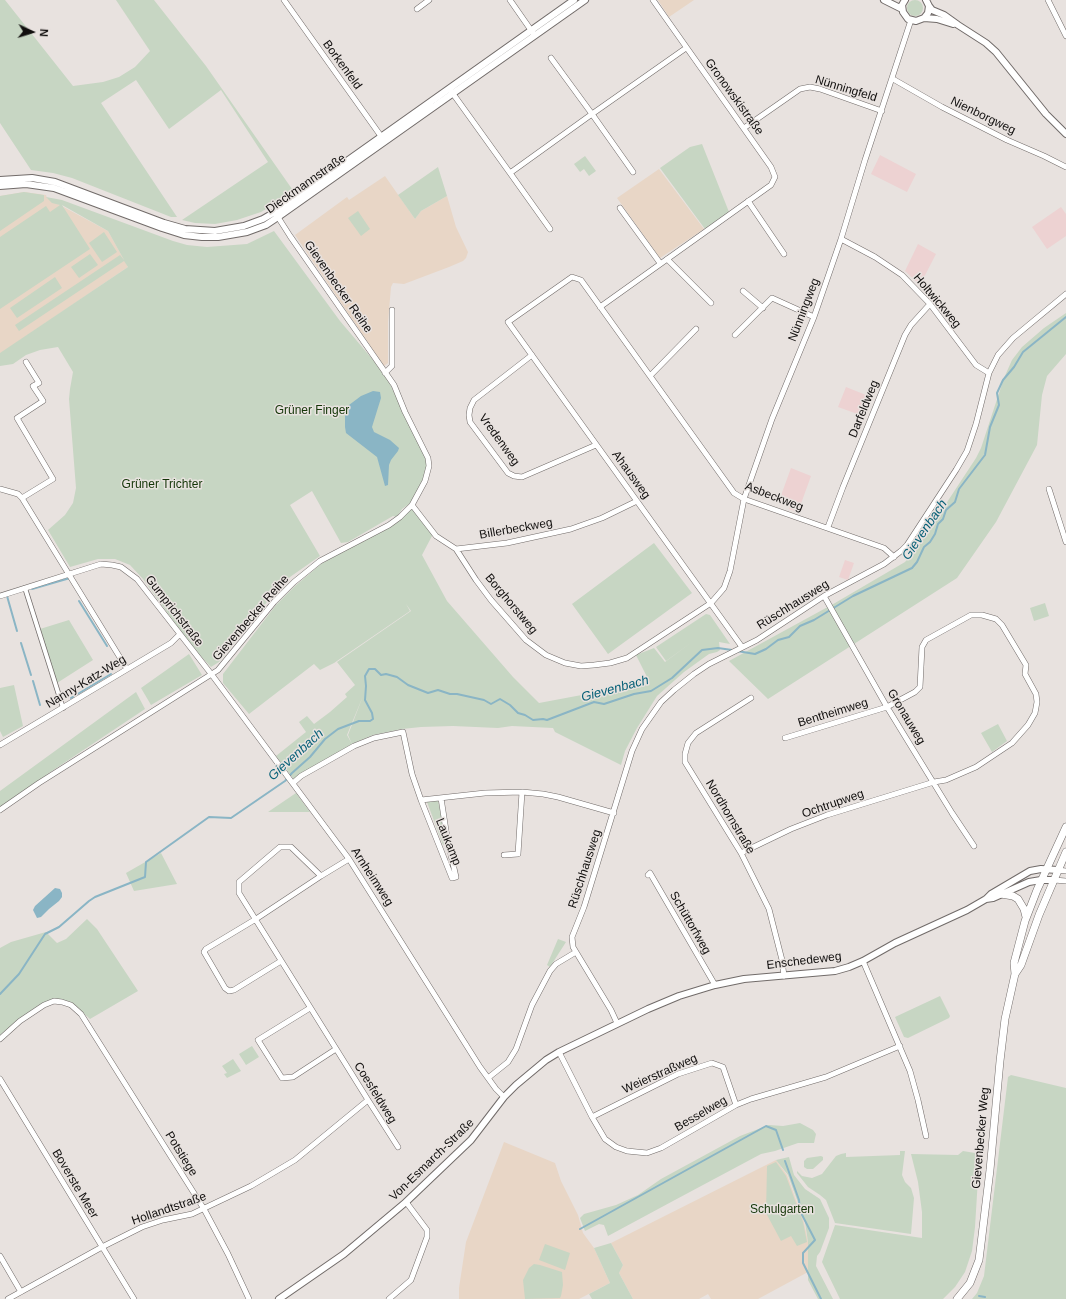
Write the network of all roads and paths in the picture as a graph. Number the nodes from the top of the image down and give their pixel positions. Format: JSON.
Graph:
{"nodes":[{"id":1,"x":284,"y":0,"type":"edge"},
{"id":2,"x":429,"y":0,"type":"edge"},
{"id":3,"x":510,"y":0,"type":"edge"},
{"id":4,"x":574,"y":0,"type":"edge"},
{"id":5,"x":585,"y":0,"type":"edge"},
{"id":6,"x":653,"y":0,"type":"edge"},
{"id":7,"x":884,"y":0,"type":"edge"},
{"id":8,"x":905,"y":0,"type":"edge"},
{"id":9,"x":1048,"y":0,"type":"edge"},
{"id":10,"x":927,"y":3,"type":"edge"},
{"id":11,"x":417,"y":9,"type":"dead end"},
{"id":12,"x":902,"y":9,"type":"junction"},
{"id":13,"x":924,"y":18,"type":"junction"},
{"id":14,"x":911,"y":20,"type":"junction"},
{"id":15,"x":958,"y":25,"type":"junction"},
{"id":16,"x":533,"y":33,"type":"junction"},
{"id":17,"x":1066,"y":36,"type":"edge"},
{"id":18,"x":686,"y":48,"type":"junction"},
{"id":19,"x":551,"y":58,"type":"dead end"},
{"id":20,"x":893,"y":79,"type":"junction"},
{"id":21,"x":451,"y":91,"type":"junction"},
{"id":22,"x":882,"y":111,"type":"junction"},
{"id":23,"x":592,"y":114,"type":"junction"},
{"id":24,"x":744,"y":128,"type":"junction"},
{"id":25,"x":1066,"y":134,"type":"edge"},
{"id":26,"x":383,"y":140,"type":"junction"},
{"id":27,"x":1066,"y":167,"type":"edge"},
{"id":28,"x":633,"y":172,"type":"dead end"},
{"id":29,"x":510,"y":173,"type":"junction"},
{"id":30,"x":0,"y":180,"type":"edge"},
{"id":31,"x":0,"y":186,"type":"edge"},
{"id":32,"x":748,"y":201,"type":"junction"},
{"id":33,"x":620,"y":208,"type":"dead end"},
{"id":34,"x":277,"y":215,"type":"junction"},
{"id":35,"x":550,"y":229,"type":"dead end"},
{"id":36,"x":841,"y":239,"type":"junction"},
{"id":37,"x":784,"y":254,"type":"dead end"},
{"id":38,"x":667,"y":259,"type":"junction"},
{"id":39,"x":660,"y":263,"type":"junction"},
{"id":40,"x":743,"y":291,"type":"dead end"},
{"id":41,"x":1066,"y":294,"type":"edge"},
{"id":42,"x":711,"y":303,"type":"dead end"},
{"id":43,"x":930,"y":304,"type":"junction"},
{"id":44,"x":600,"y":307,"type":"junction"},
{"id":45,"x":763,"y":308,"type":"junction"},
{"id":46,"x":392,"y":310,"type":"dead end"},
{"id":47,"x":516,"y":317,"type":"joint"},
{"id":48,"x":814,"y":317,"type":"junction"},
{"id":49,"x":696,"y":329,"type":"dead end"},
{"id":50,"x":735,"y":335,"type":"dead end"},
{"id":51,"x":532,"y":355,"type":"junction"},
{"id":52,"x":26,"y":362,"type":"dead end"},
{"id":53,"x":386,"y":373,"type":"junction"},
{"id":54,"x":989,"y":373,"type":"junction"},
{"id":55,"x":650,"y":376,"type":"junction"},
{"id":56,"x":596,"y":445,"type":"junction"},
{"id":57,"x":0,"y":489,"type":"edge"},
{"id":58,"x":1049,"y":489,"type":"dead end"},
{"id":59,"x":22,"y":498,"type":"junction"},
{"id":60,"x":744,"y":499,"type":"junction"},
{"id":61,"x":637,"y":501,"type":"junction"},
{"id":62,"x":412,"y":505,"type":"junction"},
{"id":63,"x":828,"y":527,"type":"junction"},
{"id":64,"x":1066,"y":542,"type":"edge"},
{"id":65,"x":456,"y":549,"type":"junction"},
{"id":66,"x":894,"y":557,"type":"junction"},
{"id":67,"x":70,"y":574,"type":"junction"},
{"id":68,"x":25,"y":588,"type":"junction"},
{"id":69,"x":0,"y":596,"type":"edge"},
{"id":70,"x":824,"y":596,"type":"junction"},
{"id":71,"x":710,"y":603,"type":"junction"},
{"id":72,"x":180,"y":634,"type":"junction"},
{"id":73,"x":742,"y":647,"type":"junction"},
{"id":74,"x":127,"y":669,"type":"junction"},
{"id":75,"x":212,"y":675,"type":"junction"},
{"id":76,"x":751,"y":698,"type":"dead end"},
{"id":77,"x":887,"y":707,"type":"junction"},
{"id":78,"x":63,"y":708,"type":"junction"},
{"id":79,"x":785,"y":738,"type":"dead end"},
{"id":80,"x":0,"y":745,"type":"edge"},
{"id":81,"x":934,"y":782,"type":"junction"},
{"id":82,"x":292,"y":783,"type":"junction"},
{"id":83,"x":522,"y":792,"type":"junction"},
{"id":84,"x":441,"y":798,"type":"junction"},
{"id":85,"x":420,"y":800,"type":"junction"},
{"id":86,"x":0,"y":810,"type":"edge"},
{"id":87,"x":614,"y":813,"type":"junction"},
{"id":88,"x":1066,"y":827,"type":"edge"},
{"id":89,"x":974,"y":846,"type":"dead end"},
{"id":90,"x":1066,"y":852,"type":"edge"},
{"id":91,"x":741,"y":853,"type":"junction"},
{"id":92,"x":504,"y":855,"type":"dead end"},
{"id":93,"x":349,"y":859,"type":"junction"},
{"id":94,"x":1046,"y":868,"type":"junction"},
{"id":95,"x":1058,"y":870,"type":"junction"},
{"id":96,"x":1066,"y":871,"type":"edge"},
{"id":97,"x":648,"y":875,"type":"dead end"},
{"id":98,"x":321,"y":876,"type":"junction"},
{"id":99,"x":1041,"y":880,"type":"junction"},
{"id":100,"x":1054,"y":880,"type":"junction"},
{"id":101,"x":1066,"y":881,"type":"edge"},
{"id":102,"x":1002,"y":894,"type":"junction"},
{"id":103,"x":986,"y":899,"type":"junction"},
{"id":104,"x":256,"y":919,"type":"junction"},
{"id":105,"x":1026,"y":919,"type":"junction"},
{"id":106,"x":576,"y":952,"type":"junction"},
{"id":107,"x":281,"y":961,"type":"junction"},
{"id":108,"x":863,"y":961,"type":"junction"},
{"id":109,"x":1014,"y":974,"type":"junction"},
{"id":110,"x":784,"y":976,"type":"junction"},
{"id":111,"x":715,"y":985,"type":"junction"},
{"id":112,"x":310,"y":1008,"type":"junction"},
{"id":113,"x":617,"y":1023,"type":"junction"},
{"id":114,"x":0,"y":1040,"type":"edge"},
{"id":115,"x":900,"y":1046,"type":"junction"},
{"id":116,"x":336,"y":1049,"type":"junction"},
{"id":117,"x":560,"y":1052,"type":"junction"},
{"id":118,"x":488,"y":1078,"type":"junction"},
{"id":119,"x":0,"y":1079,"type":"edge"},
{"id":120,"x":504,"y":1097,"type":"junction"},
{"id":121,"x":368,"y":1100,"type":"junction"},
{"id":122,"x":736,"y":1105,"type":"junction"},
{"id":123,"x":592,"y":1117,"type":"junction"},
{"id":124,"x":926,"y":1136,"type":"dead end"},
{"id":125,"x":398,"y":1147,"type":"dead end"},
{"id":126,"x":406,"y":1202,"type":"junction"},
{"id":127,"x":204,"y":1209,"type":"junction"},
{"id":128,"x":102,"y":1247,"type":"junction"},
{"id":129,"x":0,"y":1256,"type":"edge"},
{"id":130,"x":21,"y":1292,"type":"junction"},
{"id":131,"x":8,"y":1299,"type":"edge"},
{"id":132,"x":134,"y":1299,"type":"edge"},
{"id":133,"x":250,"y":1299,"type":"edge"},
{"id":134,"x":279,"y":1299,"type":"edge"},
{"id":135,"x":389,"y":1299,"type":"edge"},
{"id":136,"x":957,"y":1299,"type":"edge"}],
"edges":[{"from":1,"to":26,"type":"street","name":"Borkenfeld"},
{"from":2,"to":11,"type":"street"},
{"from":3,"to":16,"type":"street"},
{"from":4,"to":16,"type":"street","name":"Dieckmannstraße"},
{"from":5,"to":16,"type":"street","name":"Dieckmannstraße"},
{"from":6,"to":18,"type":"street","name":"Gronowskistraße"},
{"from":7,"to":12,"type":"street"},
{"from":8,"to":12,"type":"street"},
{"from":9,"to":17,"type":"street"},
{"from":10,"to":13,"type":"street"},
{"from":10,"to":15,"type":"street"},
{"from":12,"to":14,"type":"street"},
{"from":13,"to":14,"type":"street"},
{"from":13,"to":15,"type":"street"},
{"from":14,"to":20,"type":"street","name":"Nünningweg"},
{"from":15,"to":25,"type":"street"},
{"from":16,"to":21,"type":"street","name":"Dieckmannstraße"},
{"from":18,"to":23,"type":"street"},
{"from":18,"to":24,"type":"street","name":"Gronowskistraße"},
{"from":19,"to":23,"type":"street"},
{"from":20,"to":22,"type":"street","name":"Nünningweg"},
{"from":20,"to":27,"type":"street","name":"Nienborgweg"},
{"from":21,"to":26,"type":"street","name":"Dieckmannstraße"},
{"from":21,"to":29,"type":"street"},
{"from":22,"to":24,"type":"street","name":"Nünningfeld"},
{"from":22,"to":36,"type":"street","name":"Nünningweg"},
{"from":23,"to":28,"type":"street"},
{"from":23,"to":29,"type":"street"},
{"from":24,"to":32,"type":"street","name":"Gronowskistraße"},
{"from":26,"to":34,"type":"street","name":"Dieckmannstraße"},
{"from":29,"to":35,"type":"street"},
{"from":30,"to":34,"type":"street","name":"Dieckmannstraße"},
{"from":31,"to":34,"type":"street","name":"Dieckmannstraße"},
{"from":32,"to":37,"type":"street"},
{"from":32,"to":38,"type":"street","name":"Gronowskistraße"},
{"from":33,"to":39,"type":"street"},
{"from":34,"to":53,"type":"street","name":"Gievenbecker Reihe"},
{"from":36,"to":43,"type":"street","name":"Holtwickweg"},
{"from":36,"to":48,"type":"street","name":"Nünningweg"},
{"from":38,"to":39,"type":"street","name":"Gronowskistraße"},
{"from":38,"to":42,"type":"street"},
{"from":39,"to":44,"type":"street","name":"Gronowskistraße"},
{"from":40,"to":45,"type":"street"},
{"from":41,"to":54,"type":"street","name":"Rüschhausweg"},
{"from":43,"to":54,"type":"street","name":"Holtwickweg"},
{"from":43,"to":63,"type":"street","name":"Darfeldweg"},
{"from":44,"to":47,"type":"street","name":"Asbeckweg"},
{"from":44,"to":55,"type":"street","name":"Asbeckweg"},
{"from":45,"to":48,"type":"street"},
{"from":45,"to":50,"type":"street"},
{"from":46,"to":53,"type":"street","name":"Gievenbecker Reihe"},
{"from":47,"to":51,"type":"street","name":"Ahausweg"},
{"from":48,"to":60,"type":"street","name":"Nünningweg"},
{"from":49,"to":55,"type":"street"},
{"from":51,"to":56,"type":"street","name":"Ahausweg"},
{"from":51,"to":56,"type":"street","name":"Vredenweg"},
{"from":52,"to":59,"type":"street"},
{"from":53,"to":62,"type":"street","name":"Gievenbecker Reihe"},
{"from":54,"to":66,"type":"street","name":"Rüschhausweg"},
{"from":55,"to":60,"type":"street","name":"Asbeckweg"},
{"from":56,"to":61,"type":"street","name":"Ahausweg"},
{"from":57,"to":59,"type":"street"},
{"from":58,"to":64,"type":"street"},
{"from":59,"to":67,"type":"street"},
{"from":60,"to":63,"type":"street","name":"Asbeckweg"},
{"from":60,"to":71,"type":"street","name":"Nünningweg"},
{"from":61,"to":65,"type":"street","name":"Billerbeckweg"},
{"from":61,"to":71,"type":"street","name":"Ahausweg"},
{"from":62,"to":65,"type":"street"},
{"from":62,"to":75,"type":"street","name":"Gievenbecker Reihe"},
{"from":63,"to":66,"type":"street","name":"Asbeckweg"},
{"from":65,"to":71,"type":"street","name":"Borghorstweg"},
{"from":66,"to":70,"type":"street","name":"Rüschhausweg"},
{"from":67,"to":68,"type":"street","name":"Gumprichstraße"},
{"from":67,"to":72,"type":"street","name":"Gumprichstraße"},
{"from":67,"to":74,"type":"street"},
{"from":68,"to":69,"type":"street","name":"Gumprichstraße"},
{"from":68,"to":78,"type":"street"},
{"from":70,"to":73,"type":"street","name":"Rüschhausweg"},
{"from":70,"to":77,"type":"street","name":"Gronauweg"},
{"from":71,"to":73,"type":"street","name":"Ahausweg"},
{"from":72,"to":74,"type":"street","name":"Nanny-Katz-Weg"},
{"from":72,"to":75,"type":"street","name":"Gumprichstraße"},
{"from":73,"to":87,"type":"street","name":"Rüschhausweg"},
{"from":74,"to":78,"type":"street","name":"Nanny-Katz-Weg"},
{"from":75,"to":82,"type":"street","name":"Arnheimweg"},
{"from":75,"to":86,"type":"street","name":"Gievenbecker Reihe"},
{"from":76,"to":91,"type":"street","name":"Nordhornstraße"},
{"from":77,"to":79,"type":"street","name":"Bentheimweg"},
{"from":77,"to":81,"type":"street","name":"Gronauweg"},
{"from":77,"to":81,"type":"street","name":"Bentheimweg"},
{"from":78,"to":80,"type":"street","name":"Nanny-Katz-Weg"},
{"from":81,"to":89,"type":"street","name":"Gronauweg"},
{"from":81,"to":91,"type":"street","name":"Ochtrupweg"},
{"from":82,"to":85,"type":"street","name":"Laukamp"},
{"from":82,"to":93,"type":"street","name":"Arnheimweg"},
{"from":83,"to":84,"type":"street"},
{"from":83,"to":87,"type":"street"},
{"from":83,"to":92,"type":"street"},
{"from":84,"to":85,"type":"street"},
{"from":84,"to":85,"type":"street","name":"Laukamp"},
{"from":87,"to":106,"type":"street","name":"Rüschhausweg"},
{"from":88,"to":94,"type":"main road","name":"Gievenbecker Weg"},
{"from":90,"to":95,"type":"main road","name":"Gievenbecker Weg"},
{"from":91,"to":110,"type":"street","name":"Nordhornstraße"},
{"from":93,"to":98,"type":"street"},
{"from":93,"to":118,"type":"street","name":"Arnheimweg"},
{"from":94,"to":95,"type":"street","name":"Enschedeweg"},
{"from":94,"to":99,"type":"main road","name":"Gievenbecker Weg"},
{"from":94,"to":103,"type":"street","name":"Enschedeweg"},
{"from":95,"to":96,"type":"street"},
{"from":95,"to":100,"type":"main road","name":"Gievenbecker Weg"},
{"from":97,"to":111,"type":"street","name":"Schüttorfweg"},
{"from":98,"to":104,"type":"street"},
{"from":98,"to":104,"type":"street","name":"Coesfeldweg"},
{"from":99,"to":100,"type":"street","name":"Enschedeweg"},
{"from":99,"to":102,"type":"street","name":"Enschedeweg"},
{"from":99,"to":105,"type":"main road","name":"Gievenbecker Weg"},
{"from":100,"to":101,"type":"street"},
{"from":100,"to":109,"type":"main road","name":"Gievenbecker Weg"},
{"from":102,"to":103,"type":"street","name":"Enschedeweg"},
{"from":102,"to":105,"type":"main road"},
{"from":103,"to":108,"type":"street","name":"Enschedeweg"},
{"from":104,"to":107,"type":"street","name":"Coesfeldweg"},
{"from":104,"to":107,"type":"street"},
{"from":105,"to":109,"type":"main road","name":"Gievenbecker Weg"},
{"from":106,"to":113,"type":"street","name":"Rüschhausweg"},
{"from":106,"to":118,"type":"street"},
{"from":107,"to":112,"type":"street","name":"Coesfeldweg"},
{"from":108,"to":110,"type":"street","name":"Enschedeweg"},
{"from":108,"to":115,"type":"street"},
{"from":109,"to":136,"type":"main road","name":"Gievenbecker Weg"},
{"from":110,"to":111,"type":"street","name":"Enschedeweg"},
{"from":111,"to":113,"type":"street","name":"Enschedeweg"},
{"from":112,"to":116,"type":"street","name":"Coesfeldweg"},
{"from":112,"to":116,"type":"street"},
{"from":113,"to":117,"type":"street","name":"Von-Esmarch-Straße"},
{"from":114,"to":127,"type":"street","name":"Potstiege"},
{"from":115,"to":122,"type":"street","name":"Besselweg"},
{"from":115,"to":124,"type":"street"},
{"from":116,"to":121,"type":"street","name":"Coesfeldweg"},
{"from":117,"to":120,"type":"street","name":"Von-Esmarch-Straße"},
{"from":117,"to":123,"type":"street","name":"Besselweg"},
{"from":118,"to":120,"type":"street","name":"Arnheimweg"},
{"from":119,"to":128,"type":"street","name":"Boverste Meer"},
{"from":120,"to":126,"type":"street","name":"Von-Esmarch-Straße"},
{"from":121,"to":125,"type":"street","name":"Coesfeldweg"},
{"from":121,"to":127,"type":"street","name":"Hollandtstraße"},
{"from":122,"to":123,"type":"street","name":"Besselweg"},
{"from":122,"to":123,"type":"street","name":"Weierstraßweg"},
{"from":126,"to":134,"type":"street","name":"Von-Esmarch-Straße"},
{"from":126,"to":135,"type":"street"},
{"from":127,"to":128,"type":"street","name":"Hollandtstraße"},
{"from":127,"to":133,"type":"street","name":"Potstiege"},
{"from":128,"to":130,"type":"street","name":"Hollandtstraße"},
{"from":128,"to":132,"type":"street","name":"Boverste Meer"},
{"from":129,"to":130,"type":"street"},
{"from":130,"to":131,"type":"street","name":"Hollandtstraße"}]}
